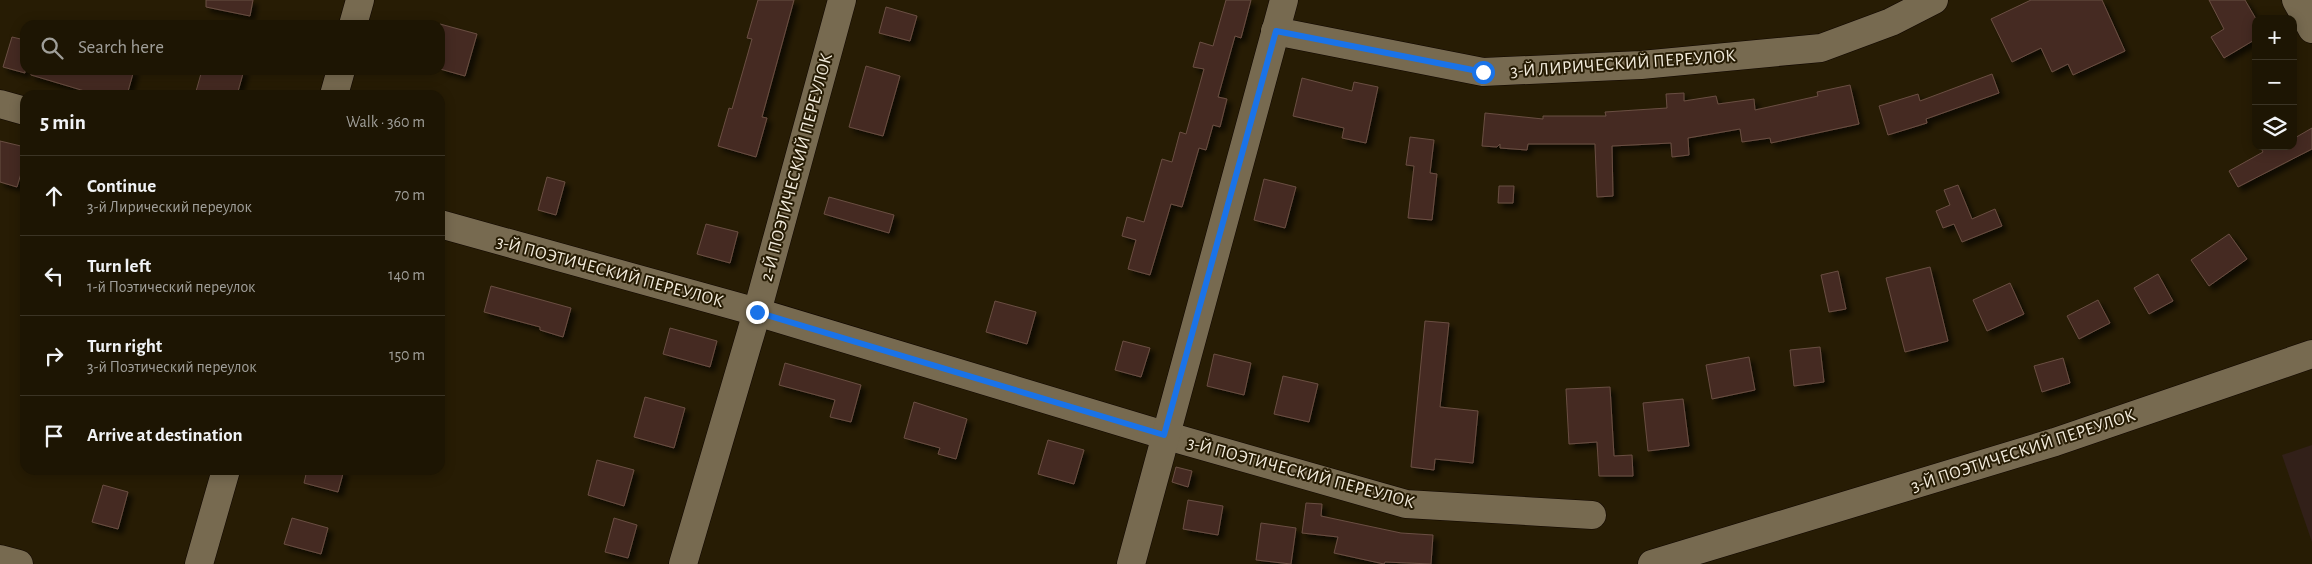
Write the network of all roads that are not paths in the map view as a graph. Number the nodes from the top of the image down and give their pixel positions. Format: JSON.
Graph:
{"nodes":[{"id":1,"x":360,"y":0,"type":"edge"},
{"id":2,"x":842,"y":0,"type":"edge"},
{"id":3,"x":1284,"y":0,"type":"edge"},
{"id":4,"x":1934,"y":0,"type":"edge"},
{"id":5,"x":2296,"y":0,"type":"edge"},
{"id":6,"x":354,"y":20,"type":"edge"},
{"id":7,"x":2312,"y":29,"type":"edge"},
{"id":8,"x":1276,"y":31,"type":"junction"},
{"id":9,"x":340,"y":75,"type":"edge"},
{"id":10,"x":335,"y":90,"type":"edge"},
{"id":11,"x":0,"y":104,"type":"edge"},
{"id":12,"x":20,"y":109,"type":"edge"},
{"id":13,"x":445,"y":225,"type":"edge"},
{"id":14,"x":757,"y":312,"type":"junction"},
{"id":15,"x":2312,"y":354,"type":"edge"},
{"id":16,"x":1164,"y":435,"type":"junction"},
{"id":17,"x":225,"y":475,"type":"edge"},
{"id":18,"x":1592,"y":515,"type":"dead end"},
{"id":19,"x":0,"y":559,"type":"edge"},
{"id":20,"x":19,"y":564,"type":"edge"},
{"id":21,"x":199,"y":564,"type":"edge"},
{"id":22,"x":683,"y":564,"type":"edge"},
{"id":23,"x":1131,"y":564,"type":"edge"},
{"id":24,"x":1652,"y":564,"type":"edge"}],
"edges":[{"from":1,"to":6,"type":"street"},
{"from":2,"to":14,"type":"street","name":"2-Й ПОЭТИЧЕСКИЙ ПЕРЕУЛОК"},
{"from":3,"to":8,"type":"street"},
{"from":4,"to":8,"type":"street","name":"3-Й ЛИРИЧЕСКИЙ ПЕРЕУЛОК"},
{"from":5,"to":7,"type":"street"},
{"from":8,"to":16,"type":"street"},
{"from":9,"to":10,"type":"street"},
{"from":11,"to":12,"type":"street"},
{"from":13,"to":14,"type":"street","name":"3-Й ПОЭТИЧЕСКИЙ ПЕРЕУЛОК"},
{"from":14,"to":16,"type":"street","name":"3-Й ПОЭТИЧЕСКИЙ ПЕРЕУЛОК"},
{"from":14,"to":22,"type":"street","name":"2-Й ПОЭТИЧЕСКИЙ ПЕРЕУЛОК"},
{"from":15,"to":24,"type":"street","name":"3-Й ПОЭТИЧЕСКИЙ ПЕРЕУЛОК"},
{"from":16,"to":18,"type":"street","name":"3-Й ПОЭТИЧЕСКИЙ ПЕРЕУЛОК"},
{"from":16,"to":23,"type":"street"},
{"from":17,"to":21,"type":"street"},
{"from":19,"to":20,"type":"street"}]}
